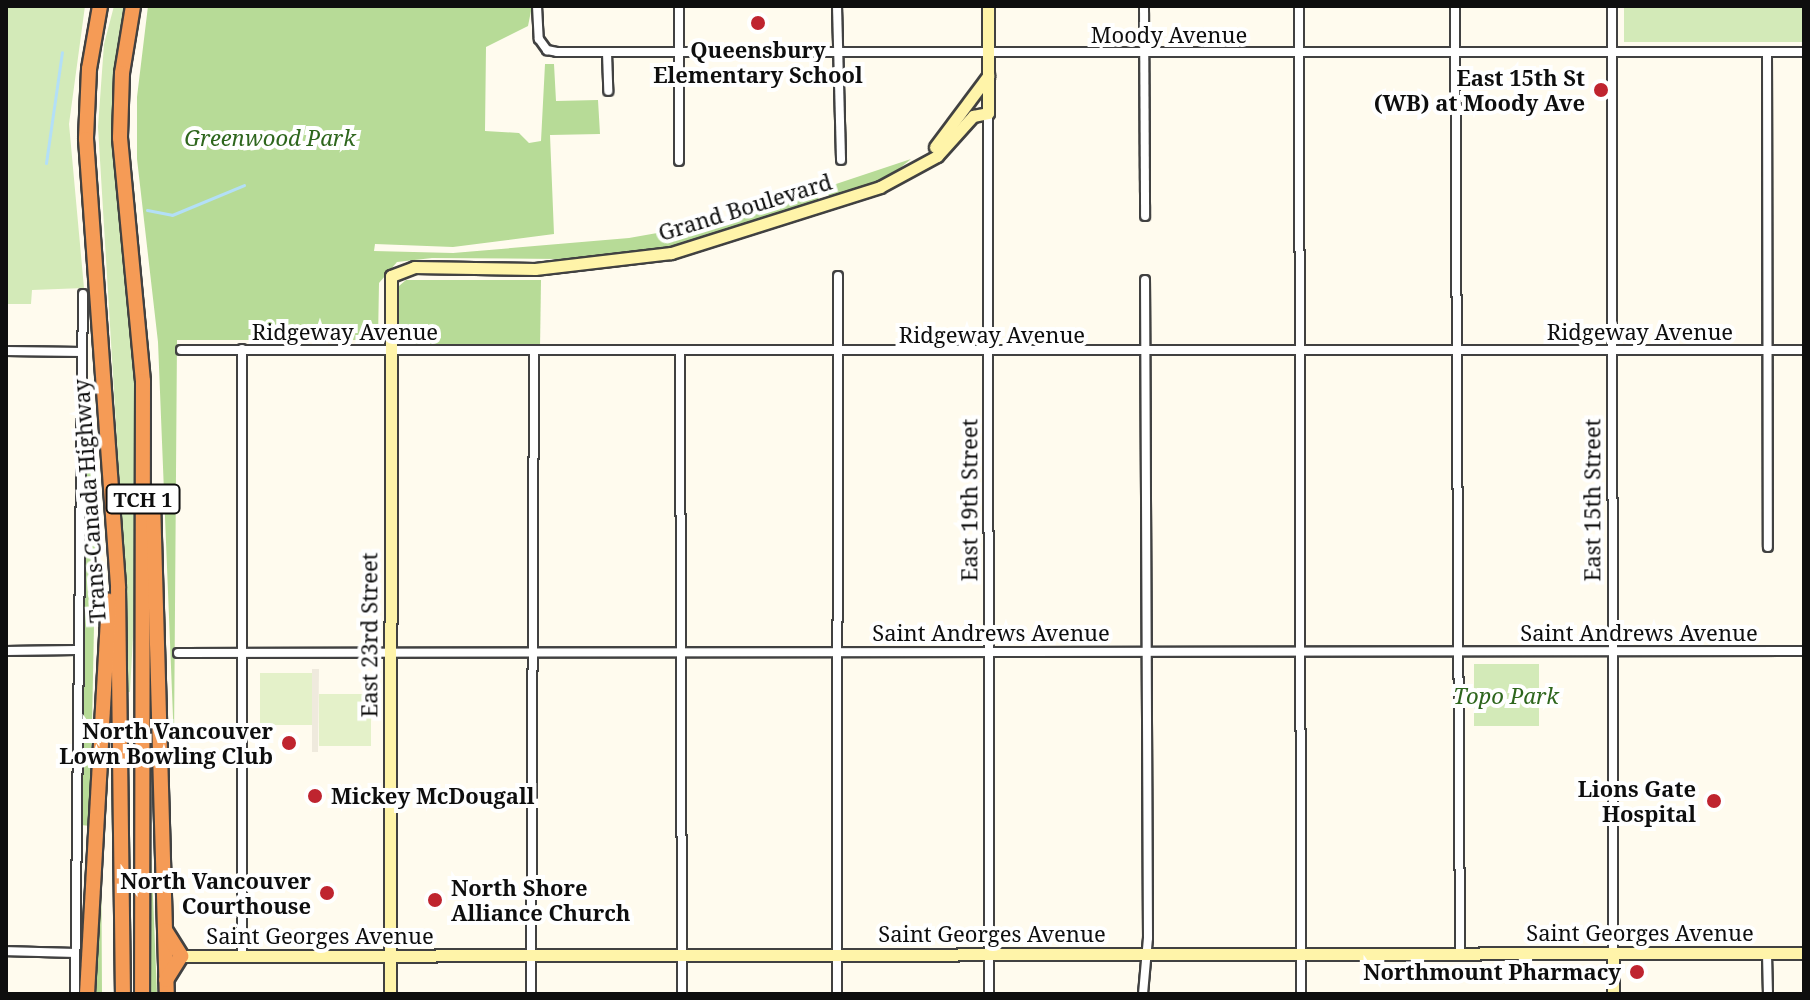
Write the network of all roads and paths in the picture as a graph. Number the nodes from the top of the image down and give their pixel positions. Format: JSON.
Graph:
{"nodes":[{"id":1,"x":100,"y":6,"type":"edge"},
{"id":2,"x":133,"y":6,"type":"edge"},
{"id":3,"x":537,"y":6,"type":"edge"},
{"id":4,"x":679,"y":6,"type":"edge"},
{"id":5,"x":837,"y":6,"type":"edge"},
{"id":6,"x":988,"y":6,"type":"edge"},
{"id":7,"x":1144,"y":6,"type":"edge"},
{"id":8,"x":1299,"y":6,"type":"edge"},
{"id":9,"x":1455,"y":6,"type":"edge"},
{"id":10,"x":1612,"y":6,"type":"edge"},
{"id":11,"x":1144,"y":52,"type":"junction"},
{"id":12,"x":1767,"y":52,"type":"junction"},
{"id":13,"x":1804,"y":52,"type":"edge"},
{"id":14,"x":607,"y":53,"type":"junction"},
{"id":15,"x":1299,"y":53,"type":"junction"},
{"id":16,"x":1456,"y":53,"type":"junction"},
{"id":17,"x":1612,"y":53,"type":"junction"},
{"id":18,"x":680,"y":54,"type":"junction"},
{"id":19,"x":988,"y":54,"type":"junction"},
{"id":20,"x":838,"y":55,"type":"junction"},
{"id":21,"x":988,"y":76,"type":"junction"},
{"id":22,"x":608,"y":91,"type":"dead end"},
{"id":23,"x":988,"y":113,"type":"junction"},
{"id":24,"x":841,"y":160,"type":"dead end"},
{"id":25,"x":679,"y":161,"type":"dead end"},
{"id":26,"x":915,"y":167,"type":"junction"},
{"id":27,"x":1145,"y":216,"type":"dead end"},
{"id":28,"x":391,"y":276,"type":"joint"},
{"id":29,"x":838,"y":276,"type":"dead end"},
{"id":30,"x":1145,"y":280,"type":"dead end"},
{"id":31,"x":83,"y":294,"type":"dead end"},
{"id":32,"x":141,"y":346,"type":"junction"},
{"id":33,"x":242,"y":349,"type":"junction"},
{"id":34,"x":1767,"y":349,"type":"junction"},
{"id":35,"x":181,"y":350,"type":"dead end"},
{"id":36,"x":1612,"y":350,"type":"junction"},
{"id":37,"x":1804,"y":350,"type":"edge"},
{"id":38,"x":6,"y":351,"type":"edge"},
{"id":39,"x":388,"y":351,"type":"junction"},
{"id":40,"x":1300,"y":351,"type":"junction"},
{"id":41,"x":1456,"y":351,"type":"junction"},
{"id":42,"x":82,"y":352,"type":"junction"},
{"id":43,"x":534,"y":352,"type":"junction"},
{"id":44,"x":1144,"y":352,"type":"junction"},
{"id":45,"x":680,"y":353,"type":"junction"},
{"id":46,"x":837,"y":353,"type":"junction"},
{"id":47,"x":988,"y":353,"type":"junction"},
{"id":48,"x":111,"y":485,"type":"junction"},
{"id":49,"x":1768,"y":547,"type":"dead end"},
{"id":50,"x":76,"y":650,"type":"junction"},
{"id":51,"x":1461,"y":650,"type":"junction"},
{"id":52,"x":1612,"y":650,"type":"junction"},
{"id":53,"x":6,"y":651,"type":"edge"},
{"id":54,"x":681,"y":651,"type":"junction"},
{"id":55,"x":837,"y":651,"type":"junction"},
{"id":56,"x":989,"y":651,"type":"junction"},
{"id":57,"x":1146,"y":651,"type":"junction"},
{"id":58,"x":1300,"y":651,"type":"junction"},
{"id":59,"x":1804,"y":651,"type":"edge"},
{"id":60,"x":242,"y":652,"type":"junction"},
{"id":61,"x":390,"y":652,"type":"junction"},
{"id":62,"x":535,"y":652,"type":"junction"},
{"id":63,"x":178,"y":653,"type":"dead end"},
{"id":64,"x":165,"y":930,"type":"junction"},
{"id":65,"x":6,"y":951,"type":"edge"},
{"id":66,"x":72,"y":953,"type":"junction"},
{"id":67,"x":1460,"y":953,"type":"junction"},
{"id":68,"x":1613,"y":953,"type":"junction"},
{"id":69,"x":1804,"y":953,"type":"edge"},
{"id":70,"x":837,"y":954,"type":"junction"},
{"id":71,"x":1145,"y":954,"type":"junction"},
{"id":72,"x":1301,"y":954,"type":"junction"},
{"id":73,"x":1767,"y":954,"type":"junction"},
{"id":74,"x":533,"y":955,"type":"junction"},
{"id":75,"x":682,"y":955,"type":"junction"},
{"id":76,"x":989,"y":955,"type":"junction"},
{"id":77,"x":181,"y":956,"type":"junction"},
{"id":78,"x":242,"y":956,"type":"junction"},
{"id":79,"x":389,"y":956,"type":"junction"},
{"id":80,"x":166,"y":987,"type":"edge"},
{"id":81,"x":75,"y":994,"type":"edge"},
{"id":82,"x":87,"y":994,"type":"edge"},
{"id":83,"x":123,"y":994,"type":"edge"},
{"id":84,"x":142,"y":994,"type":"edge"},
{"id":85,"x":390,"y":994,"type":"edge"},
{"id":86,"x":531,"y":994,"type":"edge"},
{"id":87,"x":682,"y":994,"type":"edge"},
{"id":88,"x":837,"y":994,"type":"edge"},
{"id":89,"x":989,"y":994,"type":"edge"},
{"id":90,"x":1143,"y":994,"type":"edge"},
{"id":91,"x":1301,"y":994,"type":"edge"},
{"id":92,"x":1613,"y":994,"type":"edge"},
{"id":93,"x":1768,"y":994,"type":"edge"}],
"edges":[{"from":1,"to":48,"type":"highway","name":"Trans-Canada Highway","number":"TCH 1"},
{"from":2,"to":32,"type":"highway","name":"Trans-Canada Highway","number":"TCH 1"},
{"from":3,"to":14,"type":"street","name":"Moody Avenue"},
{"from":4,"to":18,"type":"street"},
{"from":5,"to":20,"type":"street"},
{"from":6,"to":19,"type":"street","name":"East 19th Street"},
{"from":7,"to":11,"type":"street"},
{"from":8,"to":15,"type":"street"},
{"from":9,"to":16,"type":"street"},
{"from":10,"to":17,"type":"street","name":"East 15th Street"},
{"from":11,"to":15,"type":"street","name":"Moody Avenue"},
{"from":11,"to":19,"type":"street","name":"Moody Avenue"},
{"from":11,"to":27,"type":"street"},
{"from":12,"to":13,"type":"street","name":"Moody Avenue"},
{"from":12,"to":17,"type":"street","name":"Moody Avenue"},
{"from":12,"to":34,"type":"street"},
{"from":14,"to":18,"type":"street","name":"Moody Avenue"},
{"from":14,"to":22,"type":"street"},
{"from":15,"to":16,"type":"street","name":"Moody Avenue"},
{"from":15,"to":40,"type":"street"},
{"from":16,"to":17,"type":"street","name":"Moody Avenue"},
{"from":16,"to":41,"type":"street"},
{"from":17,"to":36,"type":"street","name":"East 15th Street"},
{"from":18,"to":20,"type":"street","name":"Moody Avenue"},
{"from":18,"to":25,"type":"street"},
{"from":19,"to":20,"type":"street","name":"Moody Avenue"},
{"from":19,"to":21,"type":"street","name":"East 19th Street"},
{"from":20,"to":24,"type":"street"},
{"from":21,"to":23,"type":"street","name":"East 19th Street"},
{"from":21,"to":26,"type":"street","name":"Grand Boulevard"},
{"from":23,"to":26,"type":"street","name":"Grand Boulevard"},
{"from":23,"to":47,"type":"street","name":"East 19th Street"},
{"from":26,"to":28,"type":"street","name":"Grand Boulevard"},
{"from":28,"to":39,"type":"street","name":"East 23rd Street"},
{"from":29,"to":46,"type":"street"},
{"from":30,"to":44,"type":"street"},
{"from":31,"to":42,"type":"street"},
{"from":32,"to":64,"type":"highway"},
{"from":32,"to":84,"type":"highway","name":"Trans-Canada Highway","number":"TCH 1"},
{"from":33,"to":35,"type":"street","name":"Ridgeway Avenue"},
{"from":33,"to":39,"type":"street","name":"Ridgeway Avenue"},
{"from":33,"to":60,"type":"street"},
{"from":34,"to":36,"type":"street","name":"Ridgeway Avenue"},
{"from":34,"to":37,"type":"street","name":"Ridgeway Avenue"},
{"from":34,"to":49,"type":"street"},
{"from":36,"to":41,"type":"street","name":"Ridgeway Avenue"},
{"from":36,"to":52,"type":"street","name":"East 15th Street"},
{"from":38,"to":42,"type":"street"},
{"from":39,"to":43,"type":"street","name":"Ridgeway Avenue"},
{"from":39,"to":61,"type":"street","name":"East 23rd Street"},
{"from":40,"to":41,"type":"street","name":"Ridgeway Avenue"},
{"from":40,"to":44,"type":"street","name":"Ridgeway Avenue"},
{"from":40,"to":58,"type":"street"},
{"from":41,"to":51,"type":"street"},
{"from":42,"to":50,"type":"street"},
{"from":43,"to":45,"type":"street","name":"Ridgeway Avenue"},
{"from":43,"to":62,"type":"street"},
{"from":44,"to":47,"type":"street","name":"Ridgeway Avenue"},
{"from":44,"to":57,"type":"street"},
{"from":45,"to":46,"type":"street","name":"Ridgeway Avenue"},
{"from":45,"to":54,"type":"street"},
{"from":46,"to":47,"type":"street","name":"Ridgeway Avenue"},
{"from":46,"to":55,"type":"street"},
{"from":47,"to":56,"type":"street","name":"East 19th Street"},
{"from":48,"to":82,"type":"highway"},
{"from":48,"to":83,"type":"highway","name":"Trans-Canada Highway","number":"TCH 1"},
{"from":50,"to":53,"type":"street"},
{"from":50,"to":66,"type":"street"},
{"from":51,"to":52,"type":"street","name":"Saint Andrews Avenue"},
{"from":51,"to":58,"type":"street","name":"Saint Andrews Avenue"},
{"from":51,"to":67,"type":"street"},
{"from":52,"to":59,"type":"street","name":"Saint Andrews Avenue"},
{"from":52,"to":68,"type":"street","name":"East 15th Street"},
{"from":54,"to":55,"type":"street","name":"Saint Andrews Avenue"},
{"from":54,"to":62,"type":"street","name":"Saint Andrews Avenue"},
{"from":54,"to":75,"type":"street"},
{"from":55,"to":56,"type":"street","name":"Saint Andrews Avenue"},
{"from":55,"to":70,"type":"street"},
{"from":56,"to":57,"type":"street","name":"Saint Andrews Avenue"},
{"from":56,"to":76,"type":"street","name":"East 19th Street"},
{"from":57,"to":58,"type":"street","name":"Saint Andrews Avenue"},
{"from":57,"to":71,"type":"street"},
{"from":58,"to":72,"type":"street"},
{"from":60,"to":61,"type":"street","name":"Saint Andrews Avenue"},
{"from":60,"to":63,"type":"street","name":"Saint Andrews Avenue"},
{"from":60,"to":78,"type":"street"},
{"from":61,"to":62,"type":"street","name":"Saint Andrews Avenue"},
{"from":61,"to":79,"type":"street","name":"East 23rd Street"},
{"from":62,"to":74,"type":"street"},
{"from":64,"to":77,"type":"highway"},
{"from":64,"to":80,"type":"highway"},
{"from":65,"to":66,"type":"street"},
{"from":66,"to":81,"type":"street"},
{"from":67,"to":68,"type":"street","name":"Saint Georges Avenue"},
{"from":67,"to":72,"type":"street","name":"Saint Georges Avenue"},
{"from":68,"to":73,"type":"street","name":"Saint Georges Avenue"},
{"from":68,"to":92,"type":"street","name":"East 15th Street"},
{"from":69,"to":73,"type":"street","name":"Saint Georges Avenue"},
{"from":70,"to":75,"type":"street","name":"Saint Georges Avenue"},
{"from":70,"to":76,"type":"street","name":"Saint Georges Avenue"},
{"from":70,"to":88,"type":"street"},
{"from":71,"to":72,"type":"street","name":"Saint Georges Avenue"},
{"from":71,"to":76,"type":"street","name":"Saint Georges Avenue"},
{"from":71,"to":90,"type":"street"},
{"from":72,"to":91,"type":"street"},
{"from":73,"to":93,"type":"street"},
{"from":74,"to":75,"type":"street","name":"Saint Georges Avenue"},
{"from":74,"to":79,"type":"street","name":"Saint Georges Avenue"},
{"from":74,"to":86,"type":"street"},
{"from":75,"to":87,"type":"street"},
{"from":76,"to":89,"type":"street","name":"East 19th Street"},
{"from":77,"to":78,"type":"street","name":"Saint Georges Avenue"},
{"from":77,"to":80,"type":"highway"},
{"from":78,"to":79,"type":"street","name":"Saint Georges Avenue"},
{"from":79,"to":85,"type":"street","name":"East 23rd Street"}]}
